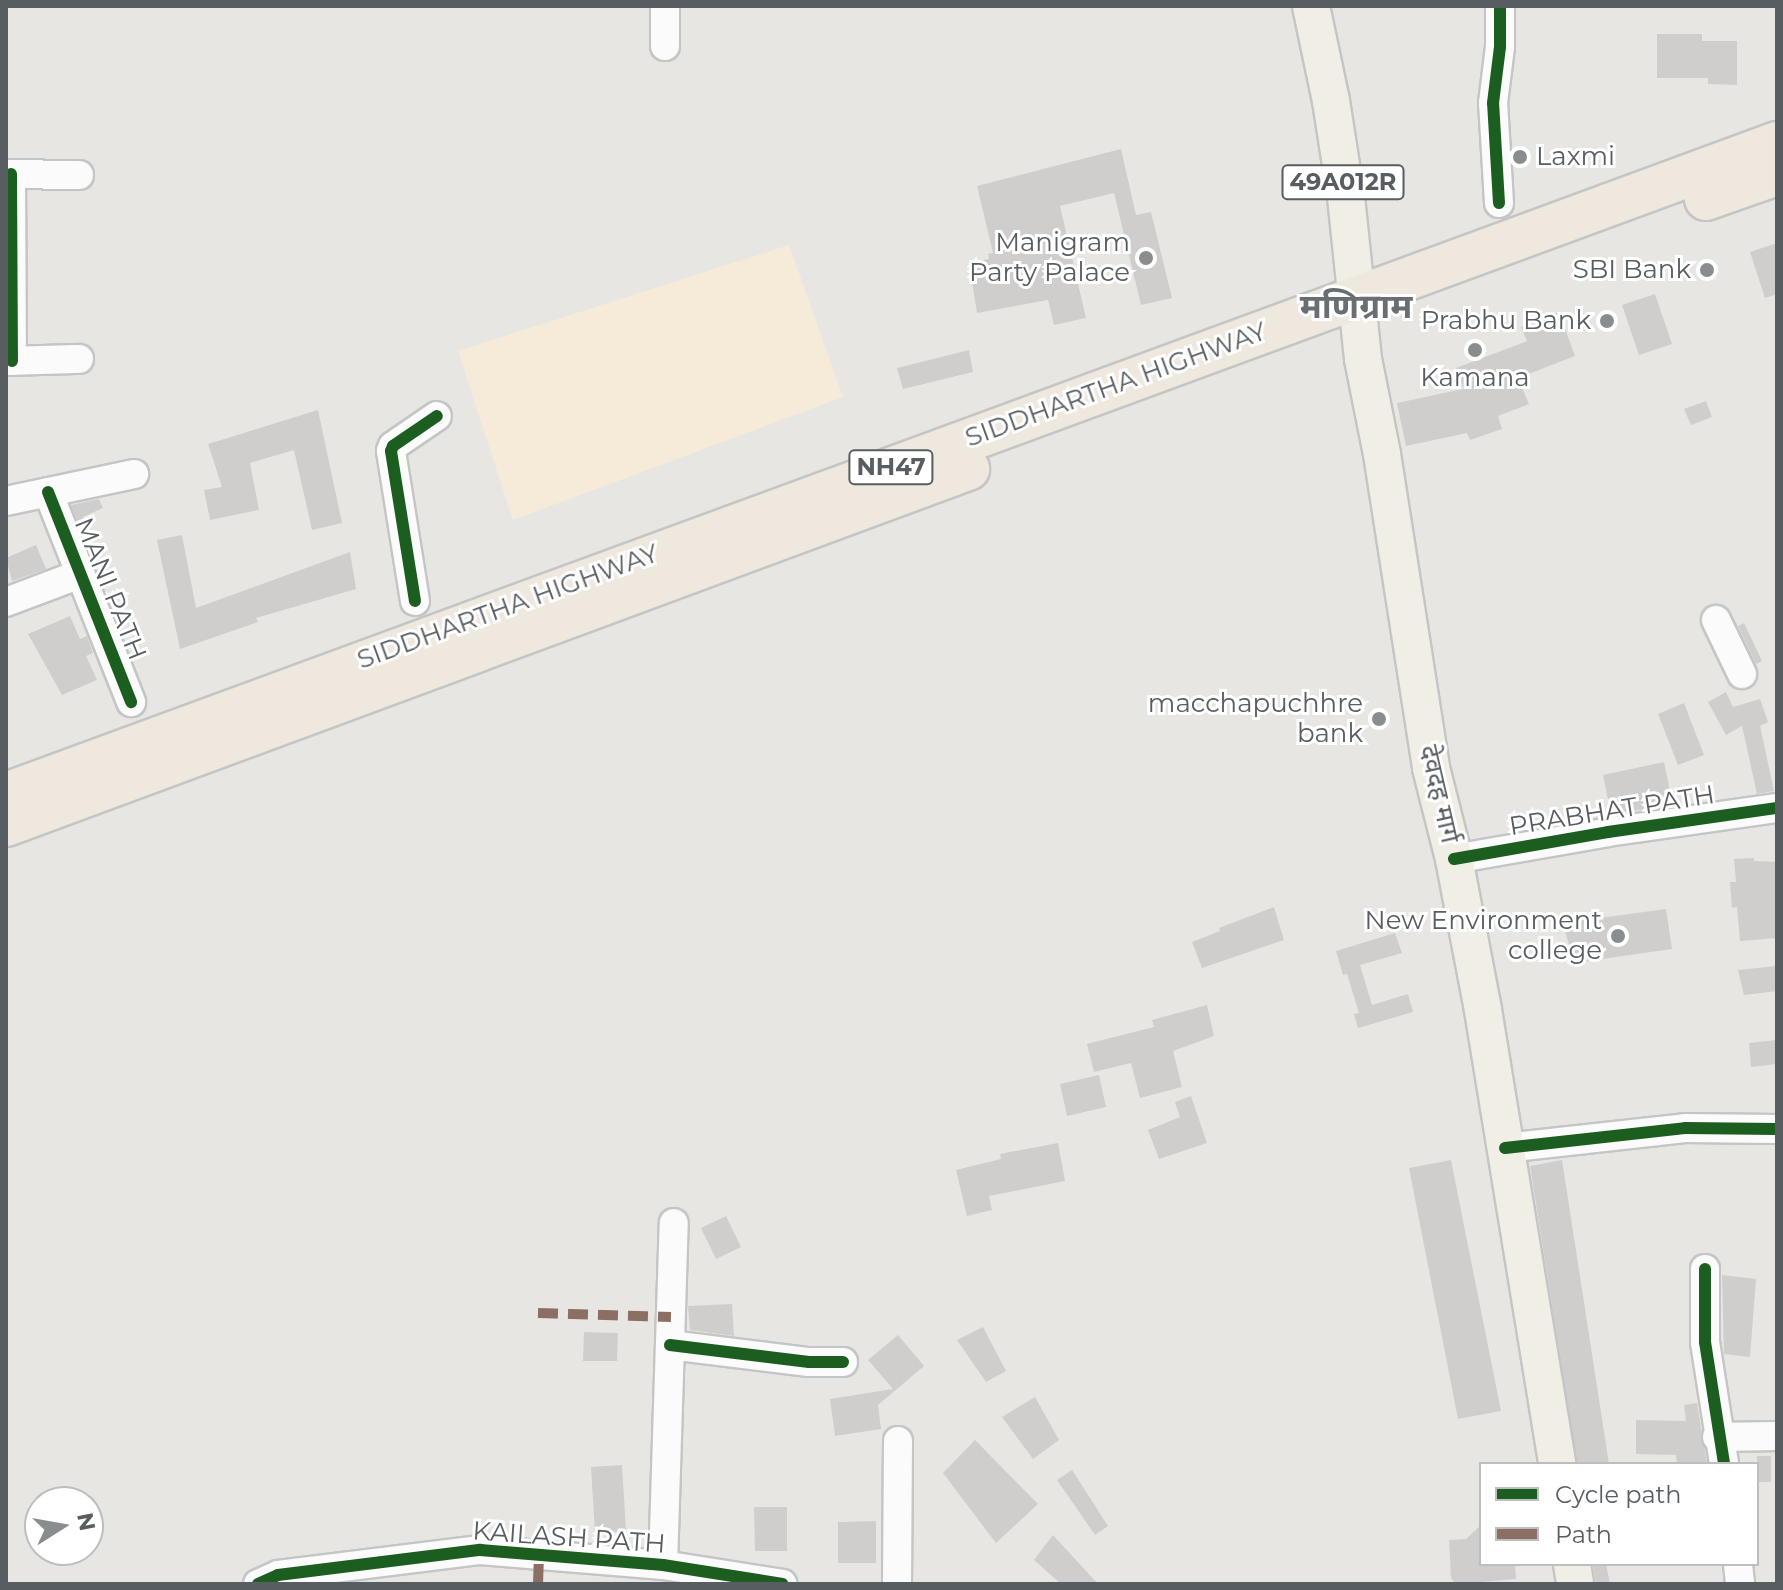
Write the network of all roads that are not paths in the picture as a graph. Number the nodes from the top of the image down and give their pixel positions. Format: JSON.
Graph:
{"nodes":[{"id":1,"x":665,"y":6,"type":"edge"},
{"id":2,"x":1311,"y":6,"type":"edge"},
{"id":3,"x":1500,"y":6,"type":"edge"},
{"id":4,"x":665,"y":46,"type":"dead end"},
{"id":5,"x":1777,"y":143,"type":"edge"},
{"id":6,"x":8,"y":174,"type":"edge"},
{"id":7,"x":1777,"y":174,"type":"edge"},
{"id":8,"x":79,"y":175,"type":"dead end"},
{"id":9,"x":1499,"y":203,"type":"dead end"},
{"id":10,"x":1356,"y":308,"type":"junction"},
{"id":11,"x":79,"y":359,"type":"dead end"},
{"id":12,"x":9,"y":361,"type":"edge"},
{"id":13,"x":437,"y":416,"type":"dead end"},
{"id":14,"x":134,"y":474,"type":"dead end"},
{"id":15,"x":48,"y":492,"type":"junction"},
{"id":16,"x":6,"y":501,"type":"edge"},
{"id":17,"x":80,"y":574,"type":"junction"},
{"id":18,"x":415,"y":601,"type":"dead end"},
{"id":19,"x":6,"y":602,"type":"edge"},
{"id":20,"x":1716,"y":620,"type":"dead end"},
{"id":21,"x":1742,"y":674,"type":"dead end"},
{"id":22,"x":131,"y":702,"type":"dead end"},
{"id":23,"x":6,"y":794,"type":"edge"},
{"id":24,"x":1777,"y":808,"type":"edge"},
{"id":25,"x":6,"y":825,"type":"edge"},
{"id":26,"x":1454,"y":859,"type":"junction"},
{"id":27,"x":1777,"y":1129,"type":"edge"},
{"id":28,"x":1505,"y":1148,"type":"junction"},
{"id":29,"x":674,"y":1223,"type":"dead end"},
{"id":30,"x":1705,"y":1269,"type":"dead end"},
{"id":31,"x":670,"y":1345,"type":"junction"},
{"id":32,"x":843,"y":1362,"type":"dead end"},
{"id":33,"x":1777,"y":1436,"type":"edge"},
{"id":34,"x":898,"y":1441,"type":"dead end"},
{"id":35,"x":1720,"y":1450,"type":"edge"},
{"id":36,"x":1557,"y":1462,"type":"edge"},
{"id":37,"x":663,"y":1565,"type":"junction"},
{"id":38,"x":699,"y":1578,"type":"edge"},
{"id":39,"x":258,"y":1584,"type":"edge"},
{"id":40,"x":775,"y":1584,"type":"edge"},
{"id":41,"x":783,"y":1584,"type":"edge"},
{"id":42,"x":897,"y":1584,"type":"edge"}],
"edges":[{"from":1,"to":4,"type":"street"},
{"from":2,"to":10,"type":"main road","number":"49A012R"},
{"from":3,"to":9,"type":"street"},
{"from":5,"to":10,"type":"highway","name":"SIDDHARTHA HIGHWAY","number":"NH47"},
{"from":6,"to":8,"type":"street"},
{"from":6,"to":12,"type":"street"},
{"from":7,"to":10,"type":"highway","name":"SIDDHARTHA HIGHWAY","number":"NH47"},
{"from":10,"to":23,"type":"highway","name":"SIDDHARTHA HIGHWAY","number":"NH47"},
{"from":10,"to":25,"type":"highway","name":"SIDDHARTHA HIGHWAY","number":"NH47"},
{"from":10,"to":26,"type":"main road","name":"देवदह मार्ग","number":"49A012R"},
{"from":11,"to":12,"type":"street"},
{"from":13,"to":18,"type":"street"},
{"from":14,"to":15,"type":"street"},
{"from":15,"to":16,"type":"street"},
{"from":15,"to":17,"type":"street","name":"MANI PATH"},
{"from":17,"to":19,"type":"street"},
{"from":17,"to":22,"type":"street","name":"MANI PATH"},
{"from":20,"to":21,"type":"street"},
{"from":24,"to":26,"type":"street","name":"PRABHAT PATH"},
{"from":26,"to":28,"type":"main road","name":"देवदह मार्ग","number":"49A012R"},
{"from":27,"to":28,"type":"street"},
{"from":28,"to":36,"type":"main road","name":"देवदह मार्ग","number":"49A012R"},
{"from":29,"to":31,"type":"street"},
{"from":30,"to":35,"type":"street"},
{"from":31,"to":32,"type":"street"},
{"from":31,"to":37,"type":"street"},
{"from":33,"to":35,"type":"street"},
{"from":34,"to":42,"type":"street"},
{"from":37,"to":38,"type":"street","name":"KAILASH PATH"},
{"from":37,"to":39,"type":"street","name":"KAILASH PATH"},
{"from":38,"to":40,"type":"street","name":"KAILASH PATH"},
{"from":40,"to":41,"type":"street","name":"KAILASH PATH"}]}
